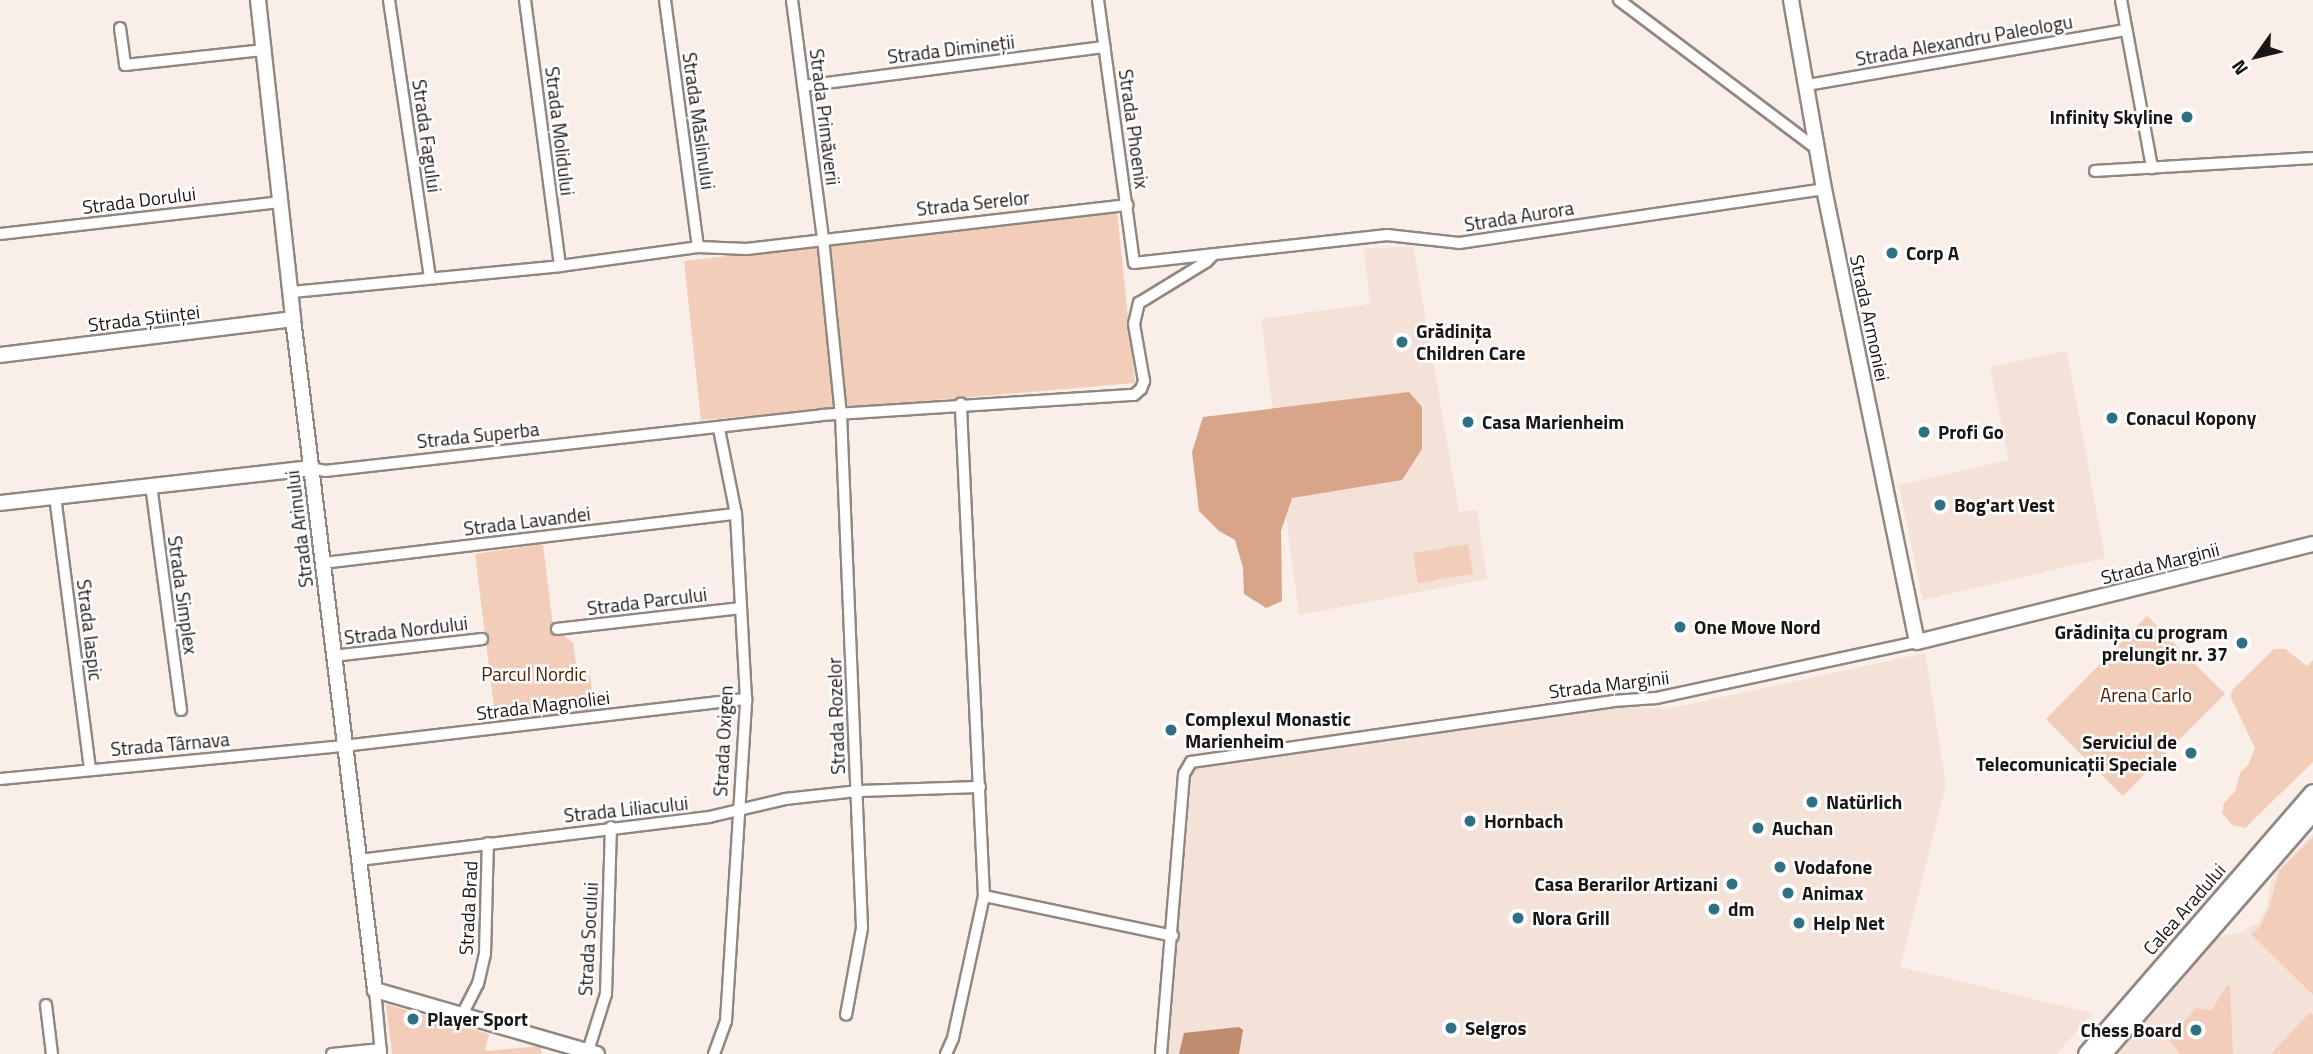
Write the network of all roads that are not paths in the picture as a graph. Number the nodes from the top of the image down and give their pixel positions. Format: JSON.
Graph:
{"nodes":[{"id":1,"x":258,"y":0,"type":"edge"},
{"id":2,"x":389,"y":0,"type":"edge"},
{"id":3,"x":525,"y":0,"type":"edge"},
{"id":4,"x":664,"y":0,"type":"edge"},
{"id":5,"x":792,"y":0,"type":"edge"},
{"id":6,"x":1098,"y":0,"type":"edge"},
{"id":7,"x":1619,"y":0,"type":"edge"},
{"id":8,"x":1791,"y":0,"type":"edge"},
{"id":9,"x":2122,"y":0,"type":"edge"},
{"id":10,"x":120,"y":27,"type":"dead end"},
{"id":11,"x":2126,"y":30,"type":"junction"},
{"id":12,"x":1104,"y":47,"type":"junction"},
{"id":13,"x":264,"y":50,"type":"junction"},
{"id":14,"x":1807,"y":85,"type":"junction"},
{"id":15,"x":803,"y":86,"type":"junction"},
{"id":16,"x":1818,"y":150,"type":"junction"},
{"id":17,"x":2313,"y":158,"type":"edge"},
{"id":18,"x":2152,"y":168,"type":"junction"},
{"id":19,"x":2095,"y":172,"type":"dead end"},
{"id":20,"x":1824,"y":189,"type":"junction"},
{"id":21,"x":281,"y":202,"type":"junction"},
{"id":22,"x":1127,"y":205,"type":"junction"},
{"id":23,"x":0,"y":234,"type":"edge"},
{"id":24,"x":823,"y":238,"type":"junction"},
{"id":25,"x":698,"y":247,"type":"junction"},
{"id":26,"x":1214,"y":254,"type":"junction"},
{"id":27,"x":1135,"y":263,"type":"joint"},
{"id":28,"x":561,"y":266,"type":"junction"},
{"id":29,"x":429,"y":277,"type":"junction"},
{"id":30,"x":292,"y":292,"type":"junction"},
{"id":31,"x":293,"y":319,"type":"junction"},
{"id":32,"x":0,"y":355,"type":"edge"},
{"id":33,"x":961,"y":404,"type":"junction"},
{"id":34,"x":841,"y":414,"type":"junction"},
{"id":35,"x":719,"y":429,"type":"junction"},
{"id":36,"x":311,"y":468,"type":"junction"},
{"id":37,"x":151,"y":485,"type":"junction"},
{"id":38,"x":55,"y":496,"type":"junction"},
{"id":39,"x":0,"y":503,"type":"edge"},
{"id":40,"x":736,"y":514,"type":"junction"},
{"id":41,"x":2313,"y":544,"type":"edge"},
{"id":42,"x":323,"y":563,"type":"junction"},
{"id":43,"x":741,"y":608,"type":"junction"},
{"id":44,"x":557,"y":629,"type":"dead end"},
{"id":45,"x":482,"y":639,"type":"dead end"},
{"id":46,"x":1917,"y":642,"type":"junction"},
{"id":47,"x":333,"y":656,"type":"junction"},
{"id":48,"x":746,"y":699,"type":"junction"},
{"id":49,"x":181,"y":710,"type":"dead end"},
{"id":50,"x":344,"y":746,"type":"junction"},
{"id":51,"x":90,"y":769,"type":"junction"},
{"id":52,"x":0,"y":779,"type":"edge"},
{"id":53,"x":980,"y":787,"type":"junction"},
{"id":54,"x":857,"y":791,"type":"junction"},
{"id":55,"x":2313,"y":793,"type":"edge"},
{"id":56,"x":737,"y":811,"type":"junction"},
{"id":57,"x":2313,"y":812,"type":"edge"},
{"id":58,"x":611,"y":827,"type":"junction"},
{"id":59,"x":488,"y":843,"type":"junction"},
{"id":60,"x":359,"y":860,"type":"junction"},
{"id":61,"x":984,"y":896,"type":"junction"},
{"id":62,"x":1172,"y":936,"type":"junction"},
{"id":63,"x":375,"y":990,"type":"junction"},
{"id":64,"x":46,"y":1005,"type":"dead end"},
{"id":65,"x":463,"y":1013,"type":"junction"},
{"id":66,"x":846,"y":1015,"type":"dead end"},
{"id":67,"x":381,"y":1052,"type":"edge"},
{"id":68,"x":592,"y":1053,"type":"edge"},
{"id":69,"x":52,"y":1054,"type":"edge"},
{"id":70,"x":332,"y":1054,"type":"edge"},
{"id":71,"x":714,"y":1054,"type":"edge"},
{"id":72,"x":946,"y":1054,"type":"edge"},
{"id":73,"x":1161,"y":1054,"type":"edge"},
{"id":74,"x":2087,"y":1054,"type":"edge"},
{"id":75,"x":2103,"y":1054,"type":"edge"}],
"edges":[{"from":1,"to":13,"type":"street","name":"Strada Arinului"},
{"from":2,"to":29,"type":"street","name":"Strada Fagului"},
{"from":3,"to":28,"type":"street","name":"Strada Molidului"},
{"from":4,"to":25,"type":"street","name":"Strada Măslinului"},
{"from":5,"to":15,"type":"street","name":"Strada Primăverii"},
{"from":6,"to":12,"type":"street","name":"Strada Phoenix"},
{"from":7,"to":16,"type":"street"},
{"from":8,"to":14,"type":"street","name":"Strada Armoniei"},
{"from":9,"to":11,"type":"street"},
{"from":10,"to":13,"type":"street"},
{"from":11,"to":14,"type":"street","name":"Strada Alexandru Paleologu"},
{"from":11,"to":18,"type":"street"},
{"from":12,"to":15,"type":"street","name":"Strada Dimineții"},
{"from":12,"to":22,"type":"street","name":"Strada Phoenix"},
{"from":13,"to":21,"type":"street","name":"Strada Arinului"},
{"from":14,"to":16,"type":"street","name":"Strada Armoniei"},
{"from":15,"to":24,"type":"street","name":"Strada Primăverii"},
{"from":16,"to":20,"type":"street","name":"Strada Armoniei"},
{"from":17,"to":18,"type":"street"},
{"from":18,"to":19,"type":"street"},
{"from":20,"to":26,"type":"street","name":"Strada Aurora"},
{"from":20,"to":46,"type":"street","name":"Strada Armoniei"},
{"from":21,"to":23,"type":"street","name":"Strada Dorului"},
{"from":21,"to":30,"type":"street","name":"Strada Arinului"},
{"from":22,"to":24,"type":"street","name":"Strada Serelor"},
{"from":22,"to":27,"type":"street","name":"Strada Phoenix"},
{"from":24,"to":25,"type":"street","name":"Strada Serelor"},
{"from":24,"to":34,"type":"street","name":"Strada Primăverii"},
{"from":25,"to":28,"type":"street","name":"Strada Serelor"},
{"from":26,"to":27,"type":"street","name":"Strada Aurora"},
{"from":26,"to":33,"type":"street","name":"Strada Superba"},
{"from":28,"to":29,"type":"street","name":"Strada Serelor"},
{"from":29,"to":30,"type":"street"},
{"from":30,"to":31,"type":"street","name":"Strada Arinului"},
{"from":31,"to":32,"type":"street","name":"Strada Științei"},
{"from":31,"to":36,"type":"street","name":"Strada Arinului"},
{"from":33,"to":34,"type":"street","name":"Strada Superba"},
{"from":33,"to":53,"type":"street"},
{"from":34,"to":35,"type":"street","name":"Strada Superba"},
{"from":34,"to":54,"type":"street","name":"Strada Rozelor"},
{"from":35,"to":36,"type":"street","name":"Strada Superba"},
{"from":35,"to":40,"type":"street","name":"Strada Oxigen"},
{"from":36,"to":37,"type":"street","name":"Strada Superba"},
{"from":36,"to":42,"type":"street","name":"Strada Arinului"},
{"from":37,"to":38,"type":"street","name":"Strada Superba"},
{"from":37,"to":49,"type":"street","name":"Strada Simplex"},
{"from":38,"to":39,"type":"street","name":"Strada Superba"},
{"from":38,"to":51,"type":"street","name":"Strada Iaspic"},
{"from":40,"to":42,"type":"street","name":"Strada Lavandei"},
{"from":40,"to":43,"type":"street","name":"Strada Oxigen"},
{"from":41,"to":46,"type":"street","name":"Strada Marginii"},
{"from":42,"to":47,"type":"street","name":"Strada Arinului"},
{"from":43,"to":44,"type":"street","name":"Strada Parcului"},
{"from":43,"to":48,"type":"street","name":"Strada Oxigen"},
{"from":45,"to":47,"type":"street","name":"Strada Nordului"},
{"from":46,"to":62,"type":"street","name":"Strada Marginii"},
{"from":47,"to":50,"type":"street","name":"Strada Arinului"},
{"from":48,"to":50,"type":"street","name":"Strada Magnoliei"},
{"from":48,"to":56,"type":"street","name":"Strada Oxigen"},
{"from":50,"to":51,"type":"street","name":"Strada Târnava"},
{"from":50,"to":60,"type":"street","name":"Strada Arinului"},
{"from":51,"to":52,"type":"street","name":"Strada Târnava"},
{"from":53,"to":54,"type":"street","name":"Strada Liliacului"},
{"from":53,"to":61,"type":"street"},
{"from":54,"to":56,"type":"street","name":"Strada Liliacului"},
{"from":54,"to":66,"type":"street","name":"Strada Rozelor"},
{"from":55,"to":74,"type":"main road","name":"Calea Aradului"},
{"from":56,"to":58,"type":"street","name":"Strada Liliacului"},
{"from":56,"to":71,"type":"street","name":"Strada Oxigen"},
{"from":57,"to":75,"type":"main road","name":"Calea Aradului"},
{"from":58,"to":59,"type":"street","name":"Strada Liliacului"},
{"from":58,"to":68,"type":"street","name":"Strada Socului"},
{"from":59,"to":60,"type":"street","name":"Strada Liliacului"},
{"from":59,"to":65,"type":"street","name":"Strada Brad"},
{"from":60,"to":63,"type":"street","name":"Strada Arinului"},
{"from":61,"to":62,"type":"street"},
{"from":61,"to":72,"type":"street"},
{"from":62,"to":73,"type":"street","name":"Strada Marginii"},
{"from":63,"to":65,"type":"street"},
{"from":63,"to":67,"type":"street","name":"Strada Arinului"},
{"from":64,"to":69,"type":"street"},
{"from":65,"to":68,"type":"street"},
{"from":67,"to":70,"type":"street"}]}
